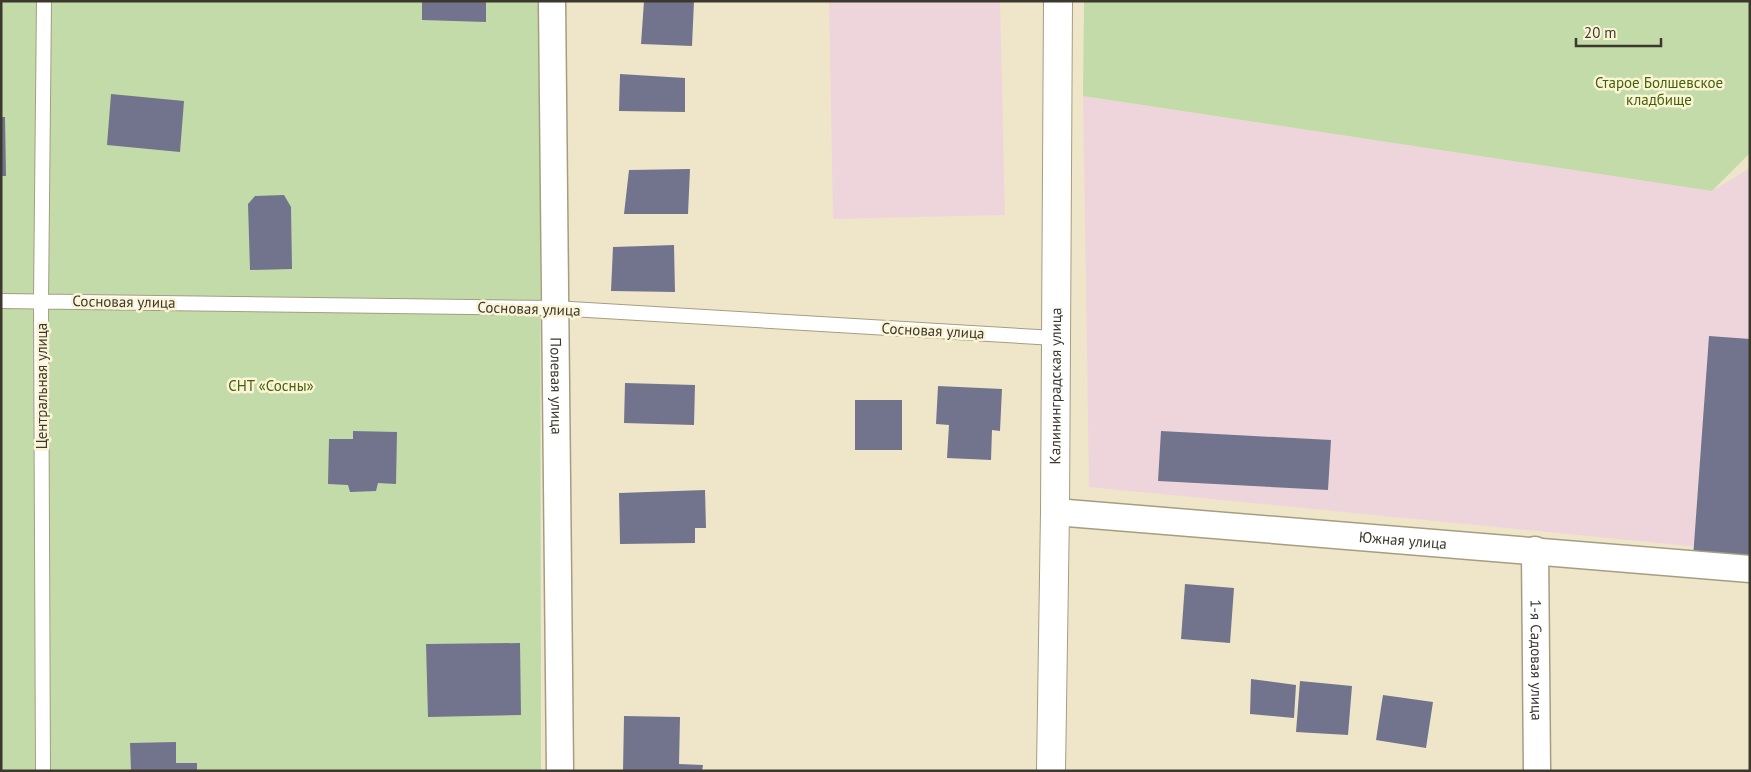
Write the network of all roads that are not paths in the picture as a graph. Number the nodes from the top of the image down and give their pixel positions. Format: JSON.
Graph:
{"nodes":[{"id":1,"x":44,"y":1,"type":"edge"},
{"id":2,"x":552,"y":1,"type":"edge"},
{"id":3,"x":1058,"y":1,"type":"edge"},
{"id":4,"x":1,"y":301,"type":"edge"},
{"id":5,"x":41,"y":301,"type":"junction"},
{"id":6,"x":554,"y":308,"type":"junction"},
{"id":7,"x":1055,"y":338,"type":"junction"},
{"id":8,"x":1055,"y":512,"type":"junction"},
{"id":9,"x":1535,"y":550,"type":"junction"},
{"id":10,"x":1750,"y":568,"type":"edge"},
{"id":11,"x":43,"y":771,"type":"edge"},
{"id":12,"x":560,"y":771,"type":"edge"},
{"id":13,"x":1051,"y":771,"type":"edge"},
{"id":14,"x":1537,"y":771,"type":"edge"}],
"edges":[{"from":1,"to":5,"type":"lane","name":"Центральная улица"},
{"from":2,"to":6,"type":"street","name":"Полевая улица"},
{"from":3,"to":7,"type":"street","name":"Калининградская улица"},
{"from":4,"to":5,"type":"lane","name":"Сосновая улица"},
{"from":5,"to":6,"type":"lane","name":"Сосновая улица"},
{"from":5,"to":11,"type":"lane","name":"Центральная улица"},
{"from":6,"to":7,"type":"lane","name":"Сосновая улица"},
{"from":6,"to":12,"type":"street","name":"Полевая улица"},
{"from":7,"to":8,"type":"street","name":"Калининградская улица"},
{"from":8,"to":9,"type":"street","name":"Южная улица"},
{"from":8,"to":13,"type":"street","name":"Калининградская улица"},
{"from":9,"to":10,"type":"street","name":"Южная улица"},
{"from":9,"to":14,"type":"street","name":"1-я Садовая улица"}]}
